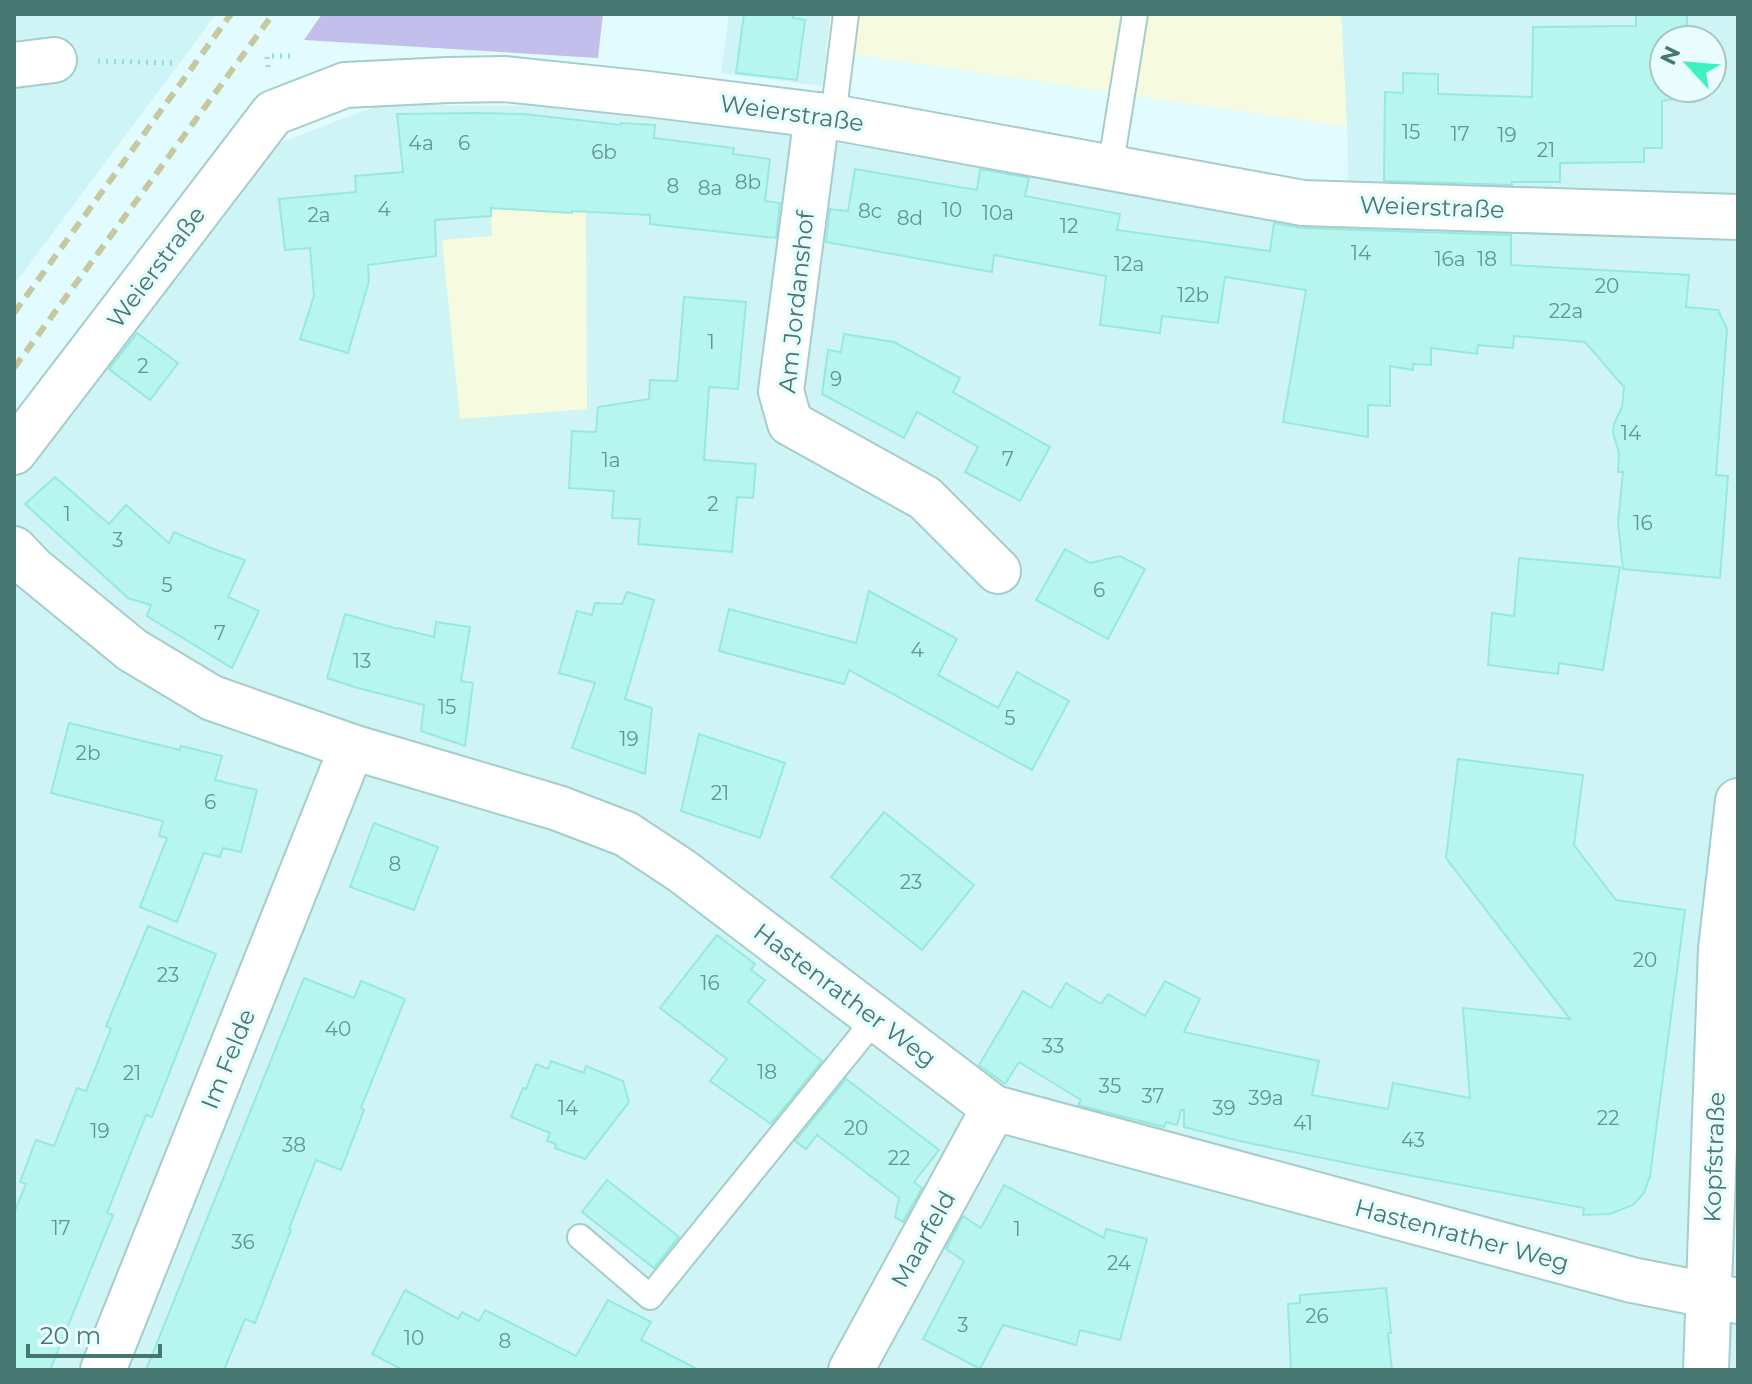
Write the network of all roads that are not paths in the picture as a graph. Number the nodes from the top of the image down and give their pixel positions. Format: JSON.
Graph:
{"nodes":[{"id":1,"x":846,"y":14,"type":"edge"},
{"id":2,"x":1135,"y":14,"type":"edge"},
{"id":3,"x":825,"y":116,"type":"junction"},
{"id":4,"x":1110,"y":169,"type":"junction"},
{"id":5,"x":1738,"y":217,"type":"edge"},
{"id":6,"x":14,"y":452,"type":"edge"},
{"id":7,"x":20,"y":570,"type":"edge"},
{"id":8,"x":998,"y":571,"type":"dead end"},
{"id":9,"x":352,"y":747,"type":"junction"},
{"id":10,"x":1738,"y":801,"type":"edge"},
{"id":11,"x":876,"y":1018,"type":"junction"},
{"id":12,"x":994,"y":1108,"type":"junction"},
{"id":13,"x":580,"y":1237,"type":"dead end"},
{"id":14,"x":1724,"y":1298,"type":"edge"},
{"id":15,"x":103,"y":1370,"type":"edge"},
{"id":16,"x":851,"y":1370,"type":"edge"},
{"id":17,"x":1706,"y":1370,"type":"edge"}],
"edges":[{"from":1,"to":3,"type":"lane"},
{"from":2,"to":4,"type":"lane"},
{"from":3,"to":4,"type":"street","name":"Weierstraße"},
{"from":3,"to":6,"type":"street","name":"Weierstraße"},
{"from":3,"to":8,"type":"street","name":"Am Jordanshof"},
{"from":4,"to":5,"type":"street","name":"Weierstraße"},
{"from":7,"to":9,"type":"street","name":"Hastenrather Weg"},
{"from":9,"to":11,"type":"street","name":"Hastenrather Weg"},
{"from":9,"to":15,"type":"street","name":"Im Felde"},
{"from":10,"to":14,"type":"street","name":"Kopfstraße"},
{"from":11,"to":12,"type":"street","name":"Hastenrather Weg"},
{"from":11,"to":13,"type":"lane"},
{"from":12,"to":14,"type":"street","name":"Hastenrather Weg"},
{"from":12,"to":16,"type":"street","name":"Maarfeld"},
{"from":14,"to":17,"type":"street","name":"Kopfstraße"}]}
